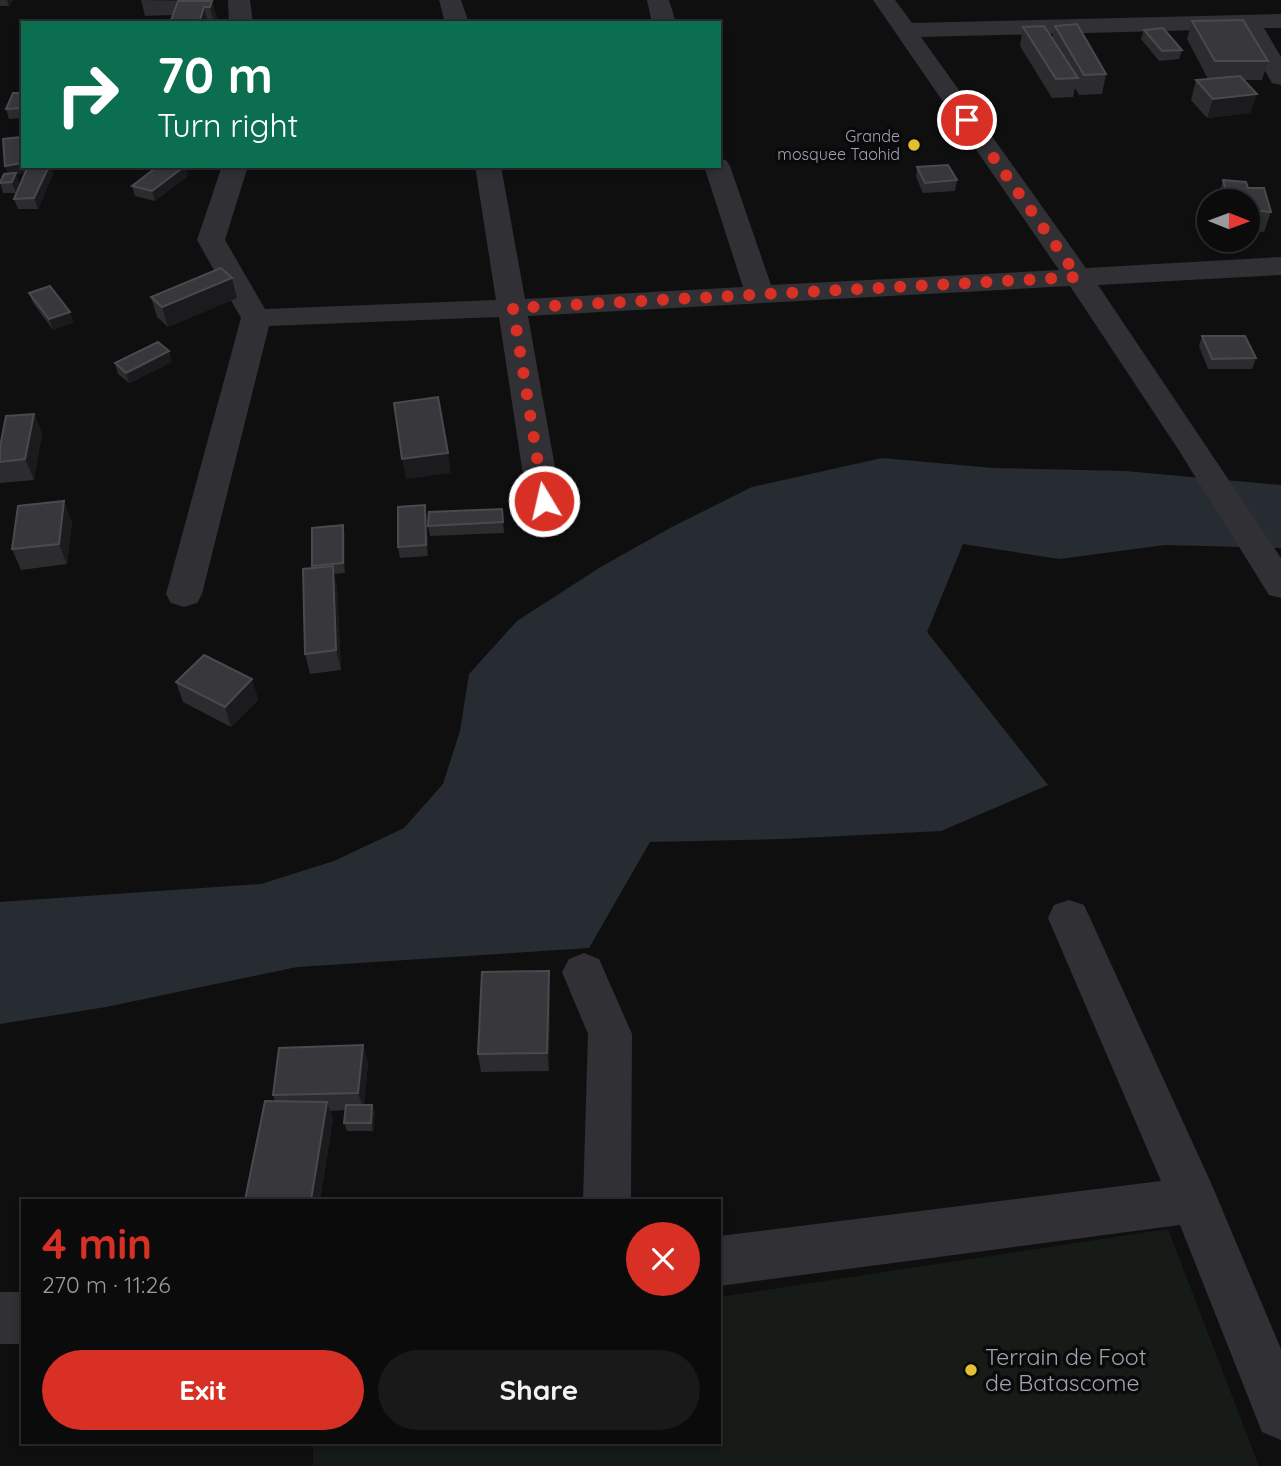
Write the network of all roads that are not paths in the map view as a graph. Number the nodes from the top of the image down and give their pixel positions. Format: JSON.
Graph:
{"nodes":[{"id":1,"x":239,"y":0,"type":"edge"},
{"id":2,"x":450,"y":0,"type":"edge"},
{"id":3,"x":657,"y":0,"type":"edge"},
{"id":4,"x":884,"y":0,"type":"edge"},
{"id":5,"x":242,"y":21,"type":"edge"},
{"id":6,"x":456,"y":21,"type":"edge"},
{"id":7,"x":663,"y":21,"type":"edge"},
{"id":8,"x":1281,"y":21,"type":"edge"},
{"id":9,"x":1249,"y":22,"type":"junction"},
{"id":10,"x":904,"y":30,"type":"junction"},
{"id":11,"x":1281,"y":78,"type":"edge"},
{"id":12,"x":234,"y":168,"type":"edge"},
{"id":13,"x":488,"y":168,"type":"edge"},
{"id":14,"x":718,"y":168,"type":"edge"},
{"id":15,"x":1281,"y":266,"type":"edge"},
{"id":16,"x":1078,"y":277,"type":"junction"},
{"id":17,"x":760,"y":295,"type":"junction"},
{"id":18,"x":513,"y":308,"type":"junction"},
{"id":19,"x":256,"y":318,"type":"junction"},
{"id":20,"x":544,"y":501,"type":"dead end"},
{"id":21,"x":1281,"y":586,"type":"edge"},
{"id":22,"x":184,"y":594,"type":"dead end"},
{"id":23,"x":1069,"y":918,"type":"dead end"},
{"id":24,"x":584,"y":972,"type":"dead end"},
{"id":25,"x":607,"y":1199,"type":"edge"},
{"id":26,"x":1194,"y":1200,"type":"junction"},
{"id":27,"x":721,"y":1261,"type":"edge"},
{"id":28,"x":0,"y":1318,"type":"edge"},
{"id":29,"x":21,"y":1318,"type":"edge"},
{"id":30,"x":1281,"y":1413,"type":"edge"}],
"edges":[{"from":1,"to":5,"type":"street"},
{"from":2,"to":6,"type":"street"},
{"from":3,"to":7,"type":"street"},
{"from":4,"to":10,"type":"street"},
{"from":8,"to":9,"type":"street"},
{"from":9,"to":10,"type":"street"},
{"from":9,"to":11,"type":"street"},
{"from":10,"to":16,"type":"street"},
{"from":12,"to":19,"type":"street"},
{"from":13,"to":18,"type":"street"},
{"from":14,"to":17,"type":"street"},
{"from":15,"to":16,"type":"street"},
{"from":16,"to":17,"type":"street"},
{"from":16,"to":21,"type":"street"},
{"from":17,"to":18,"type":"street"},
{"from":18,"to":19,"type":"street"},
{"from":18,"to":20,"type":"street"},
{"from":19,"to":22,"type":"street"},
{"from":23,"to":26,"type":"street"},
{"from":24,"to":25,"type":"street"},
{"from":26,"to":27,"type":"street"},
{"from":26,"to":30,"type":"street"},
{"from":28,"to":29,"type":"street"}]}
